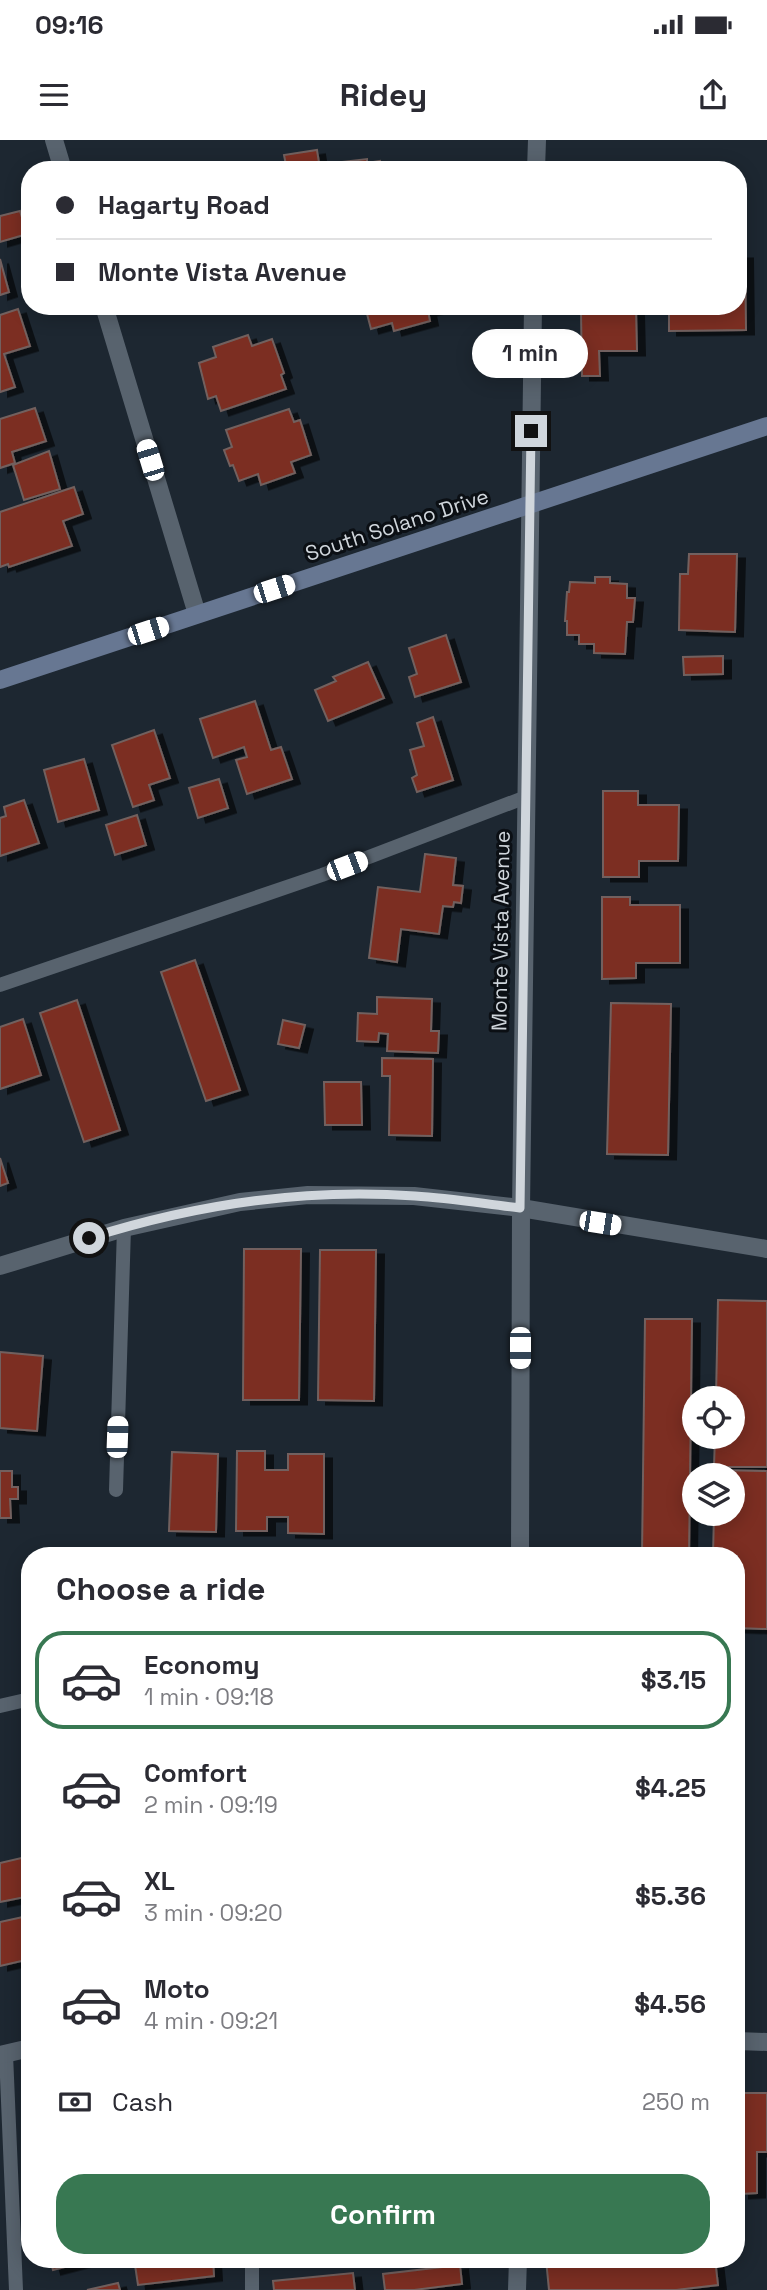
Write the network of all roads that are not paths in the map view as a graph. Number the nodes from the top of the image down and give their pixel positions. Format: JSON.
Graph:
{"nodes":[{"id":1,"x":54,"y":140,"type":"edge"},
{"id":2,"x":537,"y":140,"type":"edge"},
{"id":3,"x":60,"y":161,"type":"edge"},
{"id":4,"x":536,"y":161,"type":"edge"},
{"id":5,"x":107,"y":315,"type":"edge"},
{"id":6,"x":533,"y":315,"type":"edge"},
{"id":7,"x":767,"y":426,"type":"edge"},
{"id":8,"x":529,"y":506,"type":"junction"},
{"id":9,"x":197,"y":614,"type":"junction"},
{"id":10,"x":0,"y":680,"type":"edge"},
{"id":11,"x":526,"y":797,"type":"junction"},
{"id":12,"x":0,"y":985,"type":"edge"},
{"id":13,"x":520,"y":1208,"type":"junction"},
{"id":14,"x":124,"y":1228,"type":"junction"},
{"id":15,"x":767,"y":1250,"type":"edge"},
{"id":16,"x":0,"y":1266,"type":"edge"},
{"id":17,"x":116,"y":1490,"type":"dead end"},
{"id":18,"x":520,"y":1547,"type":"edge"},
{"id":19,"x":21,"y":1701,"type":"edge"},
{"id":20,"x":0,"y":1706,"type":"edge"},
{"id":21,"x":745,"y":2042,"type":"edge"},
{"id":22,"x":767,"y":2042,"type":"edge"},
{"id":23,"x":21,"y":2050,"type":"edge"},
{"id":24,"x":3,"y":2054,"type":"edge"},
{"id":25,"x":252,"y":2268,"type":"edge"},
{"id":26,"x":518,"y":2268,"type":"edge"},
{"id":27,"x":16,"y":2290,"type":"edge"},
{"id":28,"x":252,"y":2290,"type":"edge"},
{"id":29,"x":517,"y":2290,"type":"edge"}],
"edges":[{"from":1,"to":3,"type":"street"},
{"from":2,"to":4,"type":"street"},
{"from":5,"to":9,"type":"street"},
{"from":6,"to":8,"type":"street","name":"Monte Vista Avenue"},
{"from":7,"to":8,"type":"street","name":"South Solano Drive"},
{"from":8,"to":9,"type":"street","name":"South Solano Drive"},
{"from":8,"to":11,"type":"street","name":"Monte Vista Avenue"},
{"from":9,"to":10,"type":"street","name":"South Solano Drive"},
{"from":11,"to":12,"type":"lane"},
{"from":11,"to":13,"type":"street","name":"Monte Vista Avenue"},
{"from":13,"to":14,"type":"street"},
{"from":13,"to":15,"type":"street"},
{"from":13,"to":18,"type":"street","name":"Monte Vista Avenue"},
{"from":14,"to":16,"type":"street"},
{"from":14,"to":17,"type":"lane"},
{"from":19,"to":20,"type":"lane"},
{"from":21,"to":22,"type":"street"},
{"from":23,"to":24,"type":"street"},
{"from":24,"to":27,"type":"lane"},
{"from":25,"to":28,"type":"lane"},
{"from":26,"to":29,"type":"street"}]}
